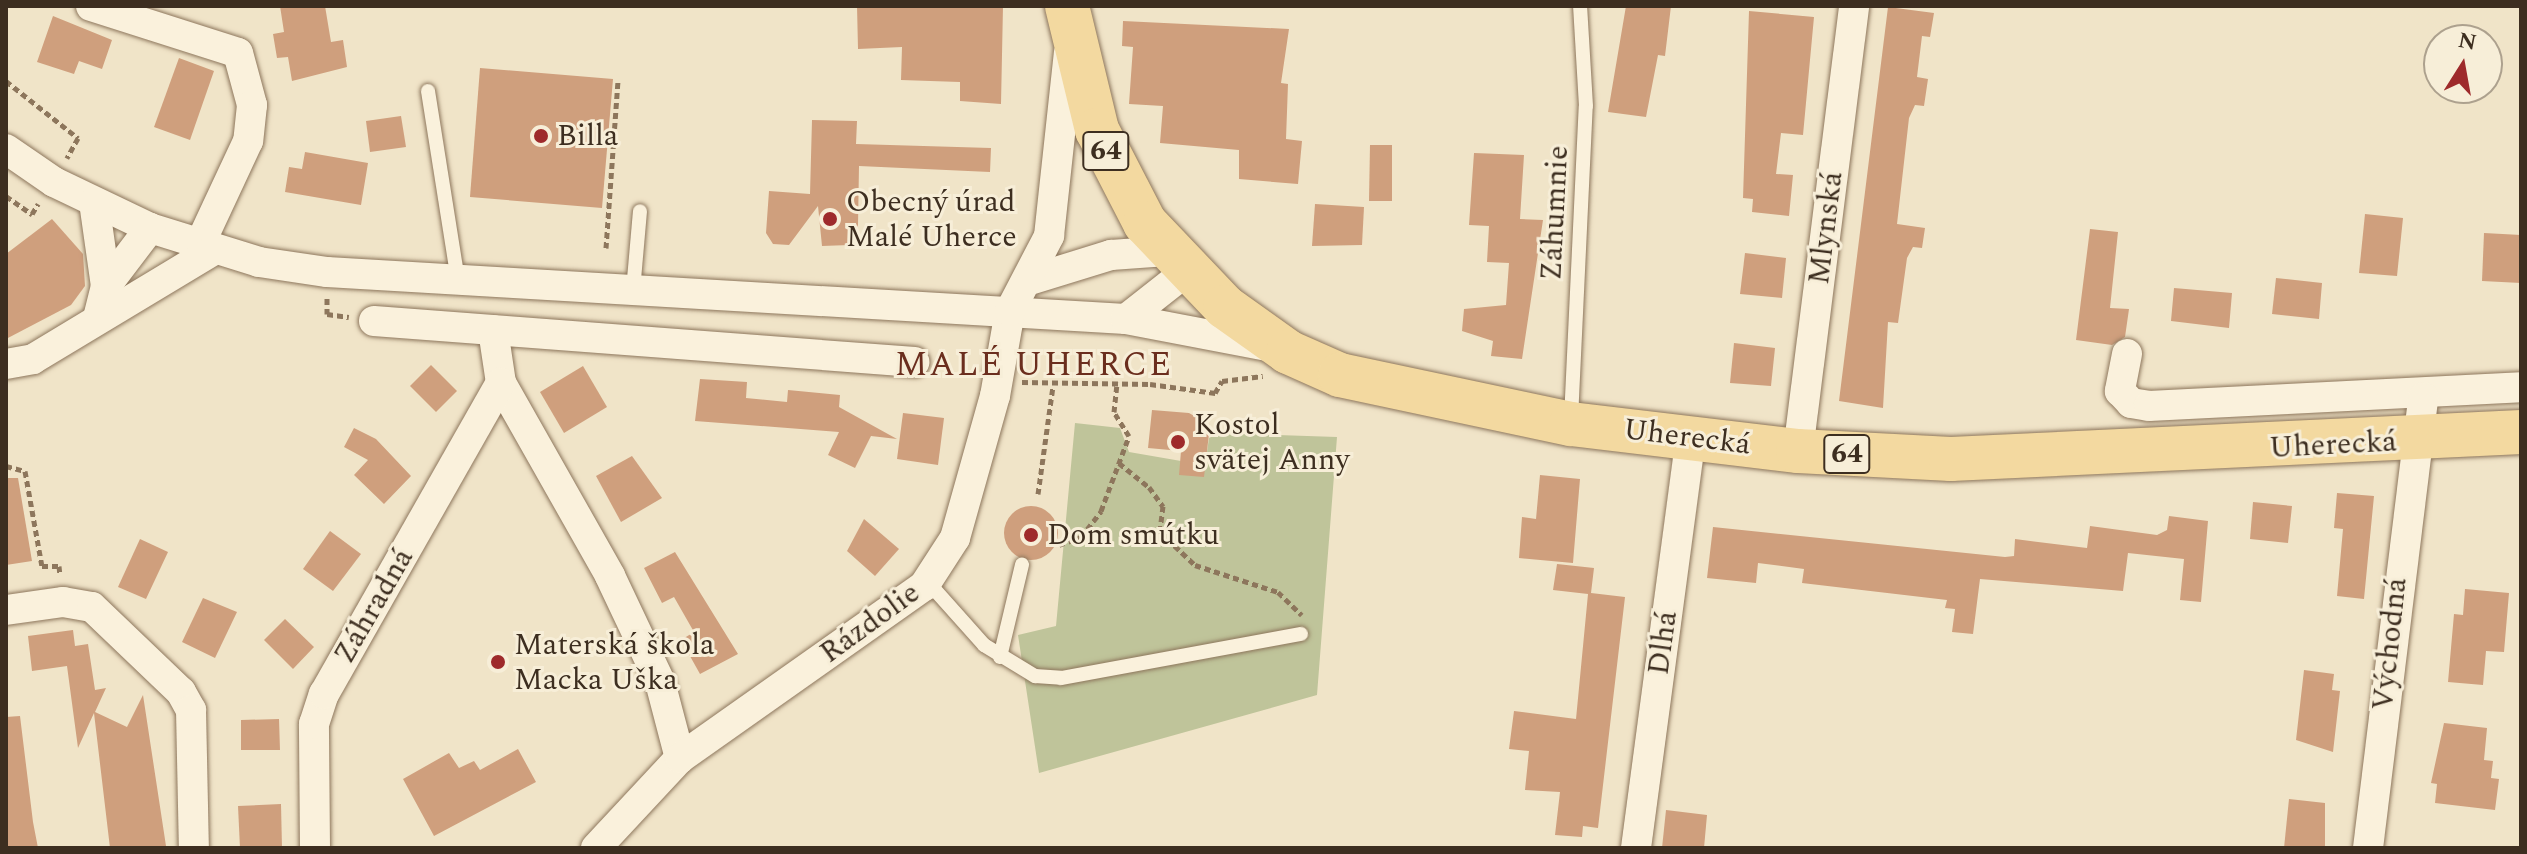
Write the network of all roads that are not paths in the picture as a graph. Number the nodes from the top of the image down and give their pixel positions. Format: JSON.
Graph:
{"nodes":[{"id":1,"x":91,"y":6,"type":"edge"},
{"id":2,"x":1580,"y":6,"type":"edge"},
{"id":3,"x":1854,"y":6,"type":"edge"},
{"id":4,"x":1069,"y":23,"type":"edge"},
{"id":5,"x":428,"y":91,"type":"dead end"},
{"id":6,"x":6,"y":149,"type":"edge"},
{"id":7,"x":94,"y":202,"type":"junction"},
{"id":8,"x":640,"y":211,"type":"dead end"},
{"id":9,"x":150,"y":228,"type":"junction"},
{"id":10,"x":205,"y":249,"type":"junction"},
{"id":11,"x":1177,"y":261,"type":"junction"},
{"id":12,"x":458,"y":280,"type":"junction"},
{"id":13,"x":1030,"y":280,"type":"junction"},
{"id":14,"x":141,"y":292,"type":"junction"},
{"id":15,"x":633,"y":292,"type":"junction"},
{"id":16,"x":103,"y":300,"type":"junction"},
{"id":17,"x":1010,"y":311,"type":"junction"},
{"id":18,"x":1126,"y":319,"type":"junction"},
{"id":19,"x":374,"y":321,"type":"road end"},
{"id":20,"x":493,"y":330,"type":"junction"},
{"id":21,"x":2127,"y":354,"type":"dead end"},
{"id":22,"x":914,"y":362,"type":"dead end"},
{"id":23,"x":1280,"y":363,"type":"junction"},
{"id":24,"x":6,"y":364,"type":"edge"},
{"id":25,"x":501,"y":383,"type":"junction"},
{"id":26,"x":2521,"y":387,"type":"edge"},
{"id":27,"x":2423,"y":397,"type":"junction"},
{"id":28,"x":1571,"y":424,"type":"junction"},
{"id":29,"x":2521,"y":432,"type":"edge"},
{"id":30,"x":1691,"y":437,"type":"junction"},
{"id":31,"x":2418,"y":440,"type":"junction"},
{"id":32,"x":1798,"y":451,"type":"junction"},
{"id":33,"x":1022,"y":565,"type":"dead end"},
{"id":34,"x":927,"y":581,"type":"junction"},
{"id":35,"x":6,"y":610,"type":"edge"},
{"id":36,"x":1301,"y":634,"type":"road end"},
{"id":37,"x":1000,"y":657,"type":"junction"},
{"id":38,"x":680,"y":758,"type":"junction"},
{"id":39,"x":194,"y":848,"type":"edge"},
{"id":40,"x":315,"y":848,"type":"edge"},
{"id":41,"x":596,"y":848,"type":"edge"},
{"id":42,"x":1636,"y":848,"type":"edge"},
{"id":43,"x":2368,"y":848,"type":"edge"}],
"edges":[{"from":1,"to":10,"type":"street"},
{"from":2,"to":28,"type":"lane","name":"Záhumnie"},
{"from":3,"to":32,"type":"street","name":"Mlynská"},
{"from":4,"to":11,"type":"main road","name":"Uherecká","number":"64"},
{"from":4,"to":13,"type":"street"},
{"from":5,"to":12,"type":"lane"},
{"from":6,"to":7,"type":"street"},
{"from":7,"to":9,"type":"street"},
{"from":7,"to":16,"type":"street"},
{"from":8,"to":15,"type":"lane"},
{"from":9,"to":10,"type":"street"},
{"from":9,"to":14,"type":"street"},
{"from":9,"to":16,"type":"street"},
{"from":10,"to":12,"type":"street"},
{"from":10,"to":14,"type":"street"},
{"from":11,"to":13,"type":"street"},
{"from":11,"to":18,"type":"street"},
{"from":11,"to":23,"type":"main road","name":"Uherecká","number":"64"},
{"from":12,"to":15,"type":"street"},
{"from":13,"to":17,"type":"street"},
{"from":14,"to":16,"type":"street"},
{"from":15,"to":17,"type":"street"},
{"from":16,"to":24,"type":"street"},
{"from":17,"to":18,"type":"street"},
{"from":17,"to":34,"type":"street","name":"Rázdolie"},
{"from":18,"to":23,"type":"street"},
{"from":19,"to":20,"type":"street"},
{"from":20,"to":22,"type":"street"},
{"from":20,"to":25,"type":"street"},
{"from":21,"to":27,"type":"street"},
{"from":23,"to":28,"type":"main road","name":"Uherecká","number":"64"},
{"from":25,"to":38,"type":"street"},
{"from":25,"to":40,"type":"street","name":"Záhradná"},
{"from":26,"to":27,"type":"street"},
{"from":27,"to":31,"type":"street","name":"Východná"},
{"from":28,"to":30,"type":"main road","name":"Uherecká","number":"64"},
{"from":29,"to":31,"type":"main road","name":"Uherecká","number":"64"},
{"from":30,"to":32,"type":"main road","name":"Uherecká","number":"64"},
{"from":30,"to":42,"type":"street","name":"Dlhá"},
{"from":31,"to":32,"type":"main road","name":"Uherecká","number":"64"},
{"from":31,"to":43,"type":"street","name":"Východná"},
{"from":33,"to":37,"type":"lane"},
{"from":34,"to":37,"type":"lane"},
{"from":34,"to":38,"type":"street","name":"Rázdolie"},
{"from":35,"to":39,"type":"street"},
{"from":36,"to":37,"type":"lane"},
{"from":38,"to":41,"type":"street","name":"Rázdolie"}]}
